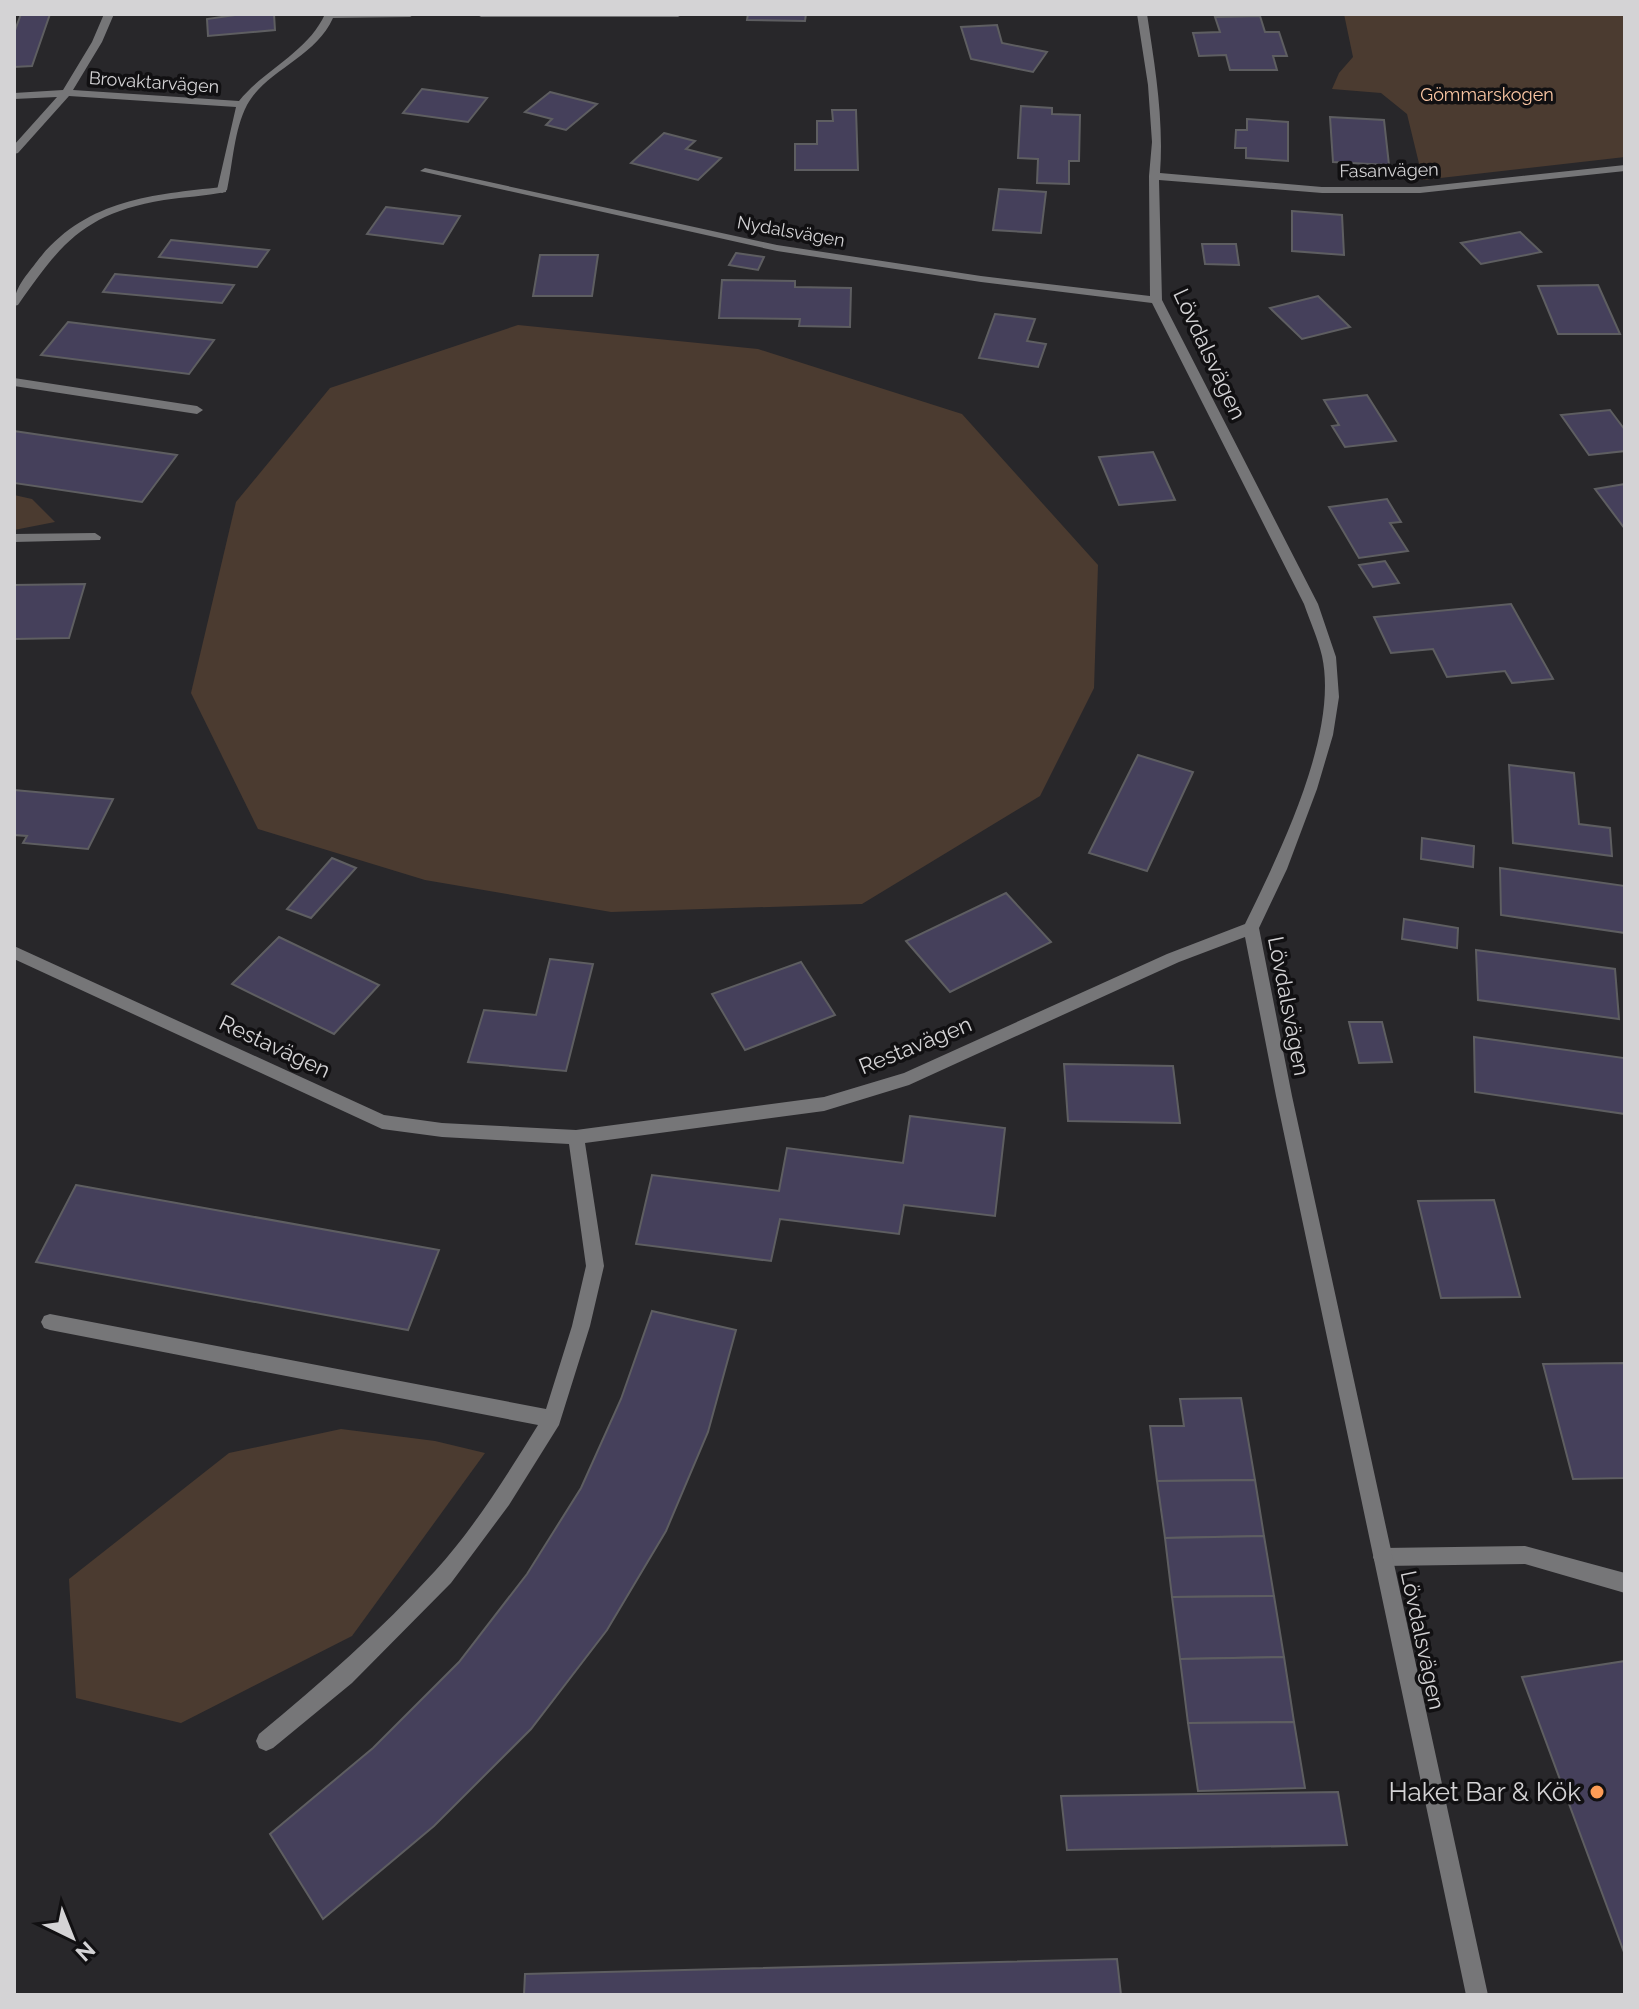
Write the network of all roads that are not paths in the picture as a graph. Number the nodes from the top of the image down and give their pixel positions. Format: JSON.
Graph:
{"nodes":[{"id":1,"x":109,"y":14,"type":"edge"},
{"id":2,"x":410,"y":14,"type":"edge"},
{"id":3,"x":481,"y":14,"type":"edge"},
{"id":4,"x":678,"y":14,"type":"edge"},
{"id":5,"x":1142,"y":14,"type":"edge"},
{"id":6,"x":330,"y":15,"type":"edge"},
{"id":7,"x":66,"y":93,"type":"junction"},
{"id":8,"x":14,"y":96,"type":"edge"},
{"id":9,"x":241,"y":104,"type":"junction"},
{"id":10,"x":14,"y":151,"type":"edge"},
{"id":11,"x":1625,"y":168,"type":"edge"},
{"id":12,"x":425,"y":171,"type":"dead end"},
{"id":13,"x":1154,"y":176,"type":"junction"},
{"id":14,"x":1156,"y":300,"type":"junction"},
{"id":15,"x":14,"y":303,"type":"edge"},
{"id":16,"x":14,"y":382,"type":"edge"},
{"id":17,"x":197,"y":410,"type":"dead end"},
{"id":18,"x":95,"y":537,"type":"dead end"},
{"id":19,"x":14,"y":538,"type":"edge"},
{"id":20,"x":1251,"y":928,"type":"junction"},
{"id":21,"x":14,"y":952,"type":"edge"},
{"id":22,"x":576,"y":1137,"type":"junction"},
{"id":23,"x":50,"y":1322,"type":"dead end"},
{"id":24,"x":552,"y":1419,"type":"junction"},
{"id":25,"x":1383,"y":1557,"type":"junction"},
{"id":26,"x":1625,"y":1583,"type":"edge"},
{"id":27,"x":266,"y":1741,"type":"dead end"},
{"id":28,"x":1477,"y":1995,"type":"edge"}],
"edges":[{"from":1,"to":7,"type":"street"},
{"from":2,"to":6,"type":"street"},
{"from":3,"to":4,"type":"street"},
{"from":5,"to":13,"type":"street","name":"Lövdalsvägen"},
{"from":6,"to":9,"type":"street","name":"Brovaktarvägen"},
{"from":7,"to":8,"type":"street","name":"Brovaktarvägen"},
{"from":7,"to":9,"type":"street","name":"Brovaktarvägen"},
{"from":7,"to":10,"type":"street"},
{"from":9,"to":15,"type":"street","name":"Brovaktarvägen"},
{"from":11,"to":13,"type":"street","name":"Fasanvägen"},
{"from":12,"to":14,"type":"street","name":"Nydalsvägen"},
{"from":13,"to":14,"type":"street","name":"Lövdalsvägen"},
{"from":14,"to":20,"type":"street","name":"Lövdalsvägen"},
{"from":16,"to":17,"type":"street"},
{"from":18,"to":19,"type":"street"},
{"from":20,"to":22,"type":"street","name":"Restavägen"},
{"from":20,"to":25,"type":"street","name":"Lövdalsvägen"},
{"from":21,"to":22,"type":"street","name":"Restavägen"},
{"from":22,"to":24,"type":"street"},
{"from":23,"to":24,"type":"street"},
{"from":24,"to":27,"type":"street"},
{"from":25,"to":26,"type":"street"},
{"from":25,"to":28,"type":"street","name":"Lövdalsvägen"}]}
